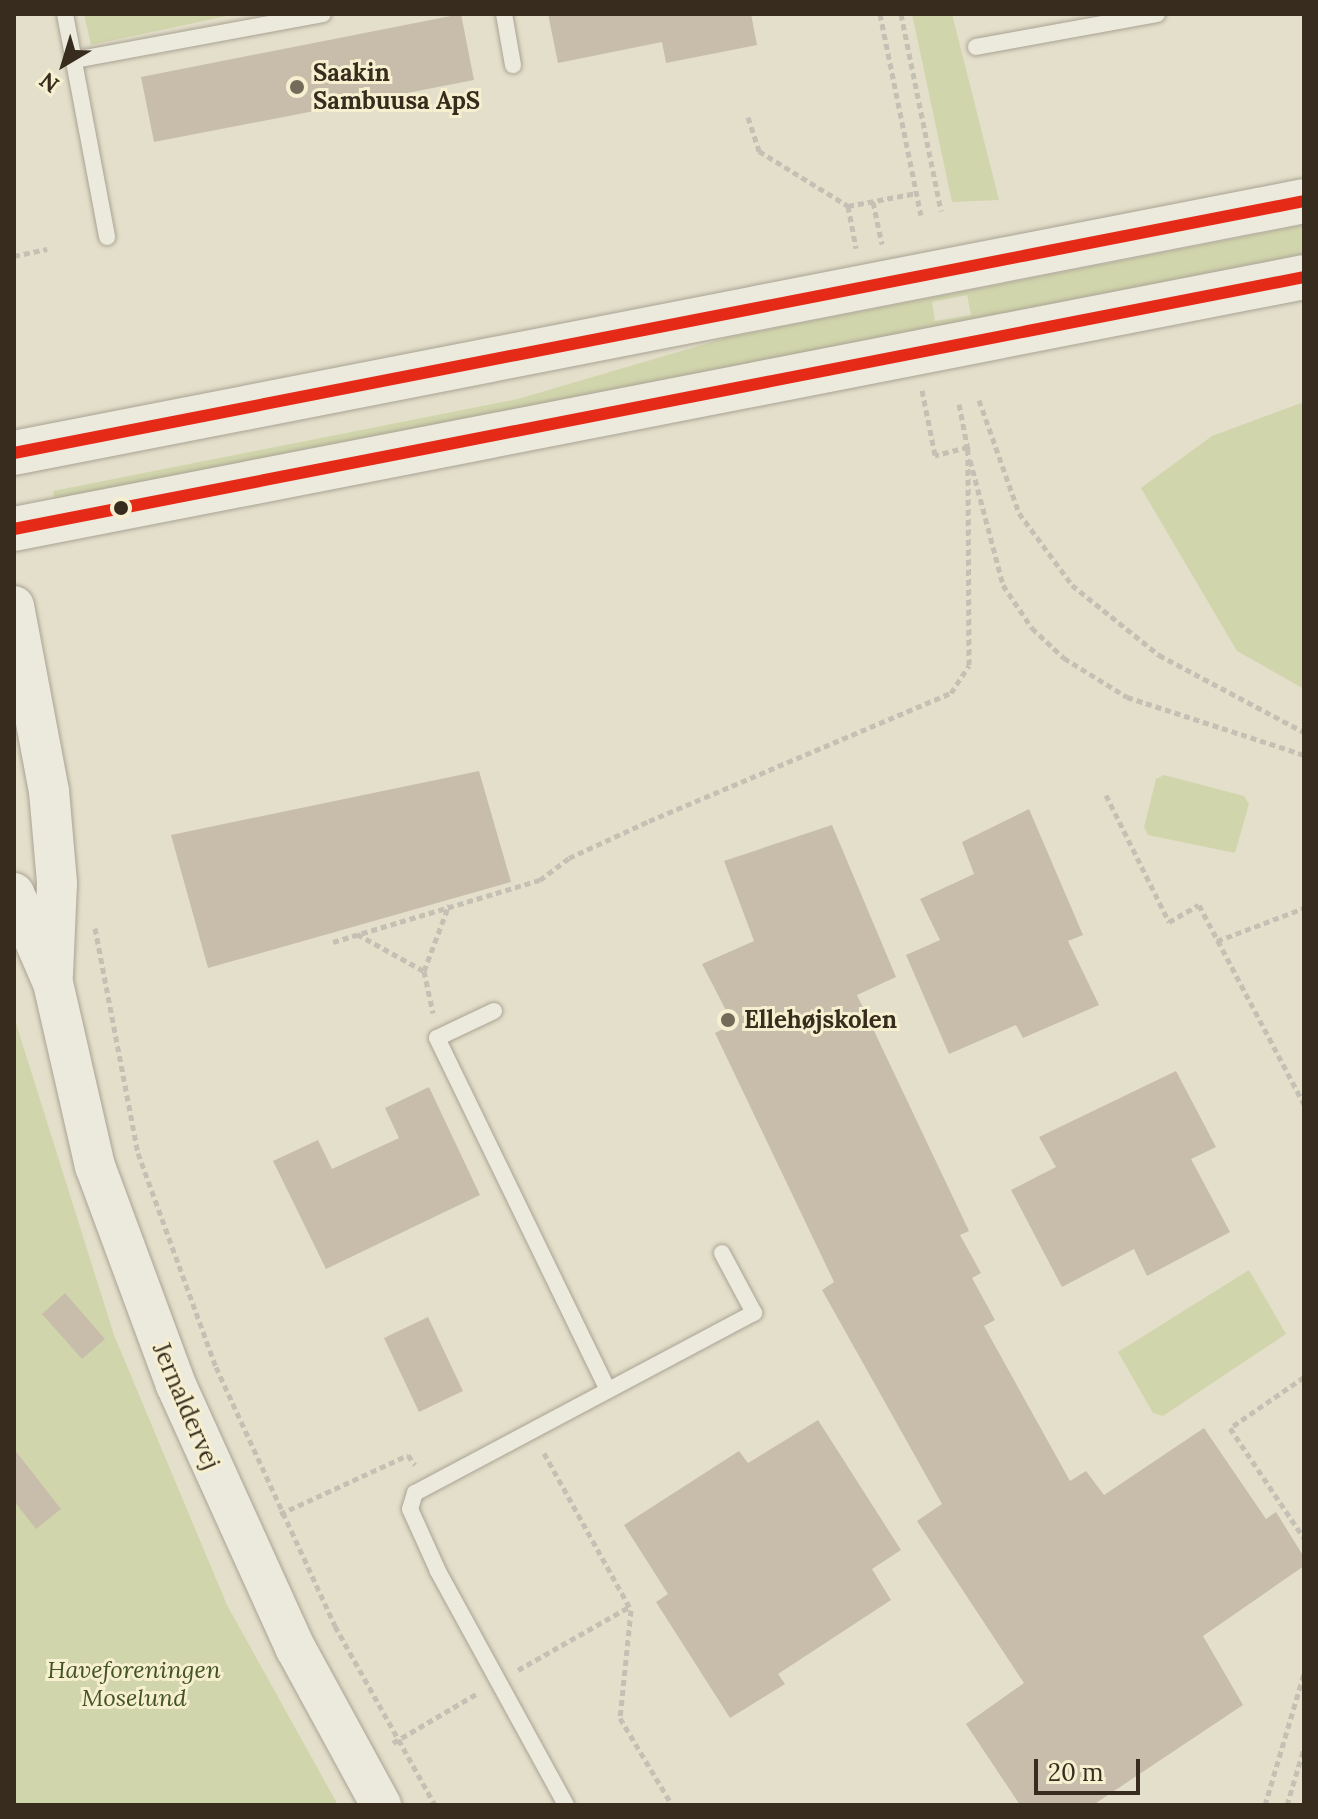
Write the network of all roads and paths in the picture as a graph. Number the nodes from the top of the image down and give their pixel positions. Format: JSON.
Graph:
{"nodes":[{"id":1,"x":65,"y":14,"type":"edge"},
{"id":2,"x":323,"y":14,"type":"edge"},
{"id":3,"x":504,"y":14,"type":"edge"},
{"id":4,"x":880,"y":14,"type":"edge"},
{"id":5,"x":901,"y":14,"type":"edge"},
{"id":6,"x":1157,"y":14,"type":"edge"},
{"id":7,"x":976,"y":47,"type":"dead end"},
{"id":8,"x":75,"y":60,"type":"junction"},
{"id":9,"x":513,"y":65,"type":"dead end"},
{"id":10,"x":748,"y":117,"type":"dead end"},
{"id":11,"x":917,"y":193,"type":"junction"},
{"id":12,"x":1304,"y":201,"type":"edge"},
{"id":13,"x":873,"y":202,"type":"junction"},
{"id":14,"x":848,"y":206,"type":"junction"},
{"id":15,"x":941,"y":211,"type":"dead end"},
{"id":16,"x":921,"y":215,"type":"dead end"},
{"id":17,"x":880,"y":236,"type":"dead end"},
{"id":18,"x":107,"y":237,"type":"dead end"},
{"id":19,"x":47,"y":249,"type":"dead end"},
{"id":20,"x":14,"y":256,"type":"edge"},
{"id":21,"x":1304,"y":277,"type":"edge"},
{"id":22,"x":864,"y":287,"type":"junction"},
{"id":23,"x":979,"y":400,"type":"dead end"},
{"id":24,"x":924,"y":402,"type":"dead end"},
{"id":25,"x":959,"y":404,"type":"dead end"},
{"id":26,"x":968,"y":447,"type":"junction"},
{"id":27,"x":14,"y":453,"type":"edge"},
{"id":28,"x":14,"y":529,"type":"edge"},
{"id":29,"x":14,"y":606,"type":"edge"},
{"id":30,"x":1304,"y":732,"type":"edge"},
{"id":31,"x":1304,"y":755,"type":"edge"},
{"id":32,"x":1106,"y":795,"type":"dead end"},
{"id":33,"x":14,"y":893,"type":"edge"},
{"id":34,"x":449,"y":904,"type":"junction"},
{"id":35,"x":1304,"y":908,"type":"edge"},
{"id":36,"x":93,"y":916,"type":"dead end"},
{"id":37,"x":357,"y":934,"type":"junction"},
{"id":38,"x":1217,"y":941,"type":"junction"},
{"id":39,"x":333,"y":942,"type":"dead end"},
{"id":40,"x":424,"y":971,"type":"junction"},
{"id":41,"x":53,"y":983,"type":"junction"},
{"id":42,"x":494,"y":1011,"type":"dead end"},
{"id":43,"x":437,"y":1038,"type":"junction"},
{"id":44,"x":1304,"y":1104,"type":"edge"},
{"id":45,"x":722,"y":1253,"type":"dead end"},
{"id":46,"x":1304,"y":1377,"type":"edge"},
{"id":47,"x":607,"y":1388,"type":"junction"},
{"id":48,"x":530,"y":1427,"type":"junction"},
{"id":49,"x":427,"y":1482,"type":"junction"},
{"id":50,"x":280,"y":1514,"type":"junction"},
{"id":51,"x":1304,"y":1538,"type":"edge"},
{"id":52,"x":629,"y":1607,"type":"junction"},
{"id":53,"x":1304,"y":1673,"type":"edge"},
{"id":54,"x":498,"y":1681,"type":"junction"},
{"id":55,"x":396,"y":1741,"type":"junction"},
{"id":56,"x":1304,"y":1748,"type":"edge"},
{"id":57,"x":357,"y":1761,"type":"junction"},
{"id":58,"x":381,"y":1805,"type":"edge"},
{"id":59,"x":435,"y":1805,"type":"edge"},
{"id":60,"x":566,"y":1805,"type":"edge"},
{"id":61,"x":672,"y":1805,"type":"edge"},
{"id":62,"x":1265,"y":1805,"type":"edge"},
{"id":63,"x":1287,"y":1805,"type":"edge"}],
"edges":[{"from":1,"to":8,"type":"lane"},
{"from":2,"to":8,"type":"lane"},
{"from":3,"to":9,"type":"lane"},
{"from":4,"to":11,"type":"path"},
{"from":5,"to":15,"type":"path"},
{"from":6,"to":7,"type":"lane"},
{"from":8,"to":18,"type":"lane"},
{"from":10,"to":14,"type":"path"},
{"from":11,"to":13,"type":"path"},
{"from":11,"to":16,"type":"path"},
{"from":12,"to":22,"type":"main road"},
{"from":13,"to":14,"type":"path"},
{"from":13,"to":17,"type":"path"},
{"from":14,"to":22,"type":"path"},
{"from":19,"to":20,"type":"path"},
{"from":21,"to":28,"type":"main road"},
{"from":22,"to":27,"type":"main road"},
{"from":23,"to":30,"type":"path"},
{"from":24,"to":26,"type":"path"},
{"from":25,"to":26,"type":"path"},
{"from":26,"to":31,"type":"path"},
{"from":26,"to":34,"type":"path"},
{"from":29,"to":41,"type":"street","name":"Jernaldervej"},
{"from":32,"to":38,"type":"path"},
{"from":33,"to":41,"type":"street","name":"Jernaldervej"},
{"from":34,"to":37,"type":"path"},
{"from":34,"to":40,"type":"path"},
{"from":35,"to":38,"type":"path"},
{"from":36,"to":50,"type":"path"},
{"from":37,"to":39,"type":"path"},
{"from":37,"to":40,"type":"path"},
{"from":38,"to":44,"type":"path"},
{"from":40,"to":43,"type":"path"},
{"from":41,"to":57,"type":"street","name":"Jernaldervej"},
{"from":42,"to":43,"type":"lane"},
{"from":43,"to":47,"type":"lane"},
{"from":45,"to":47,"type":"lane"},
{"from":46,"to":51,"type":"path"},
{"from":47,"to":48,"type":"lane"},
{"from":48,"to":49,"type":"lane"},
{"from":48,"to":52,"type":"path"},
{"from":49,"to":50,"type":"path"},
{"from":49,"to":54,"type":"lane"},
{"from":50,"to":55,"type":"path"},
{"from":52,"to":54,"type":"path"},
{"from":52,"to":61,"type":"path"},
{"from":53,"to":62,"type":"path"},
{"from":54,"to":55,"type":"path"},
{"from":54,"to":60,"type":"lane"},
{"from":55,"to":57,"type":"path"},
{"from":55,"to":59,"type":"path"},
{"from":56,"to":63,"type":"path"},
{"from":57,"to":58,"type":"street","name":"Jernaldervej"}]}
